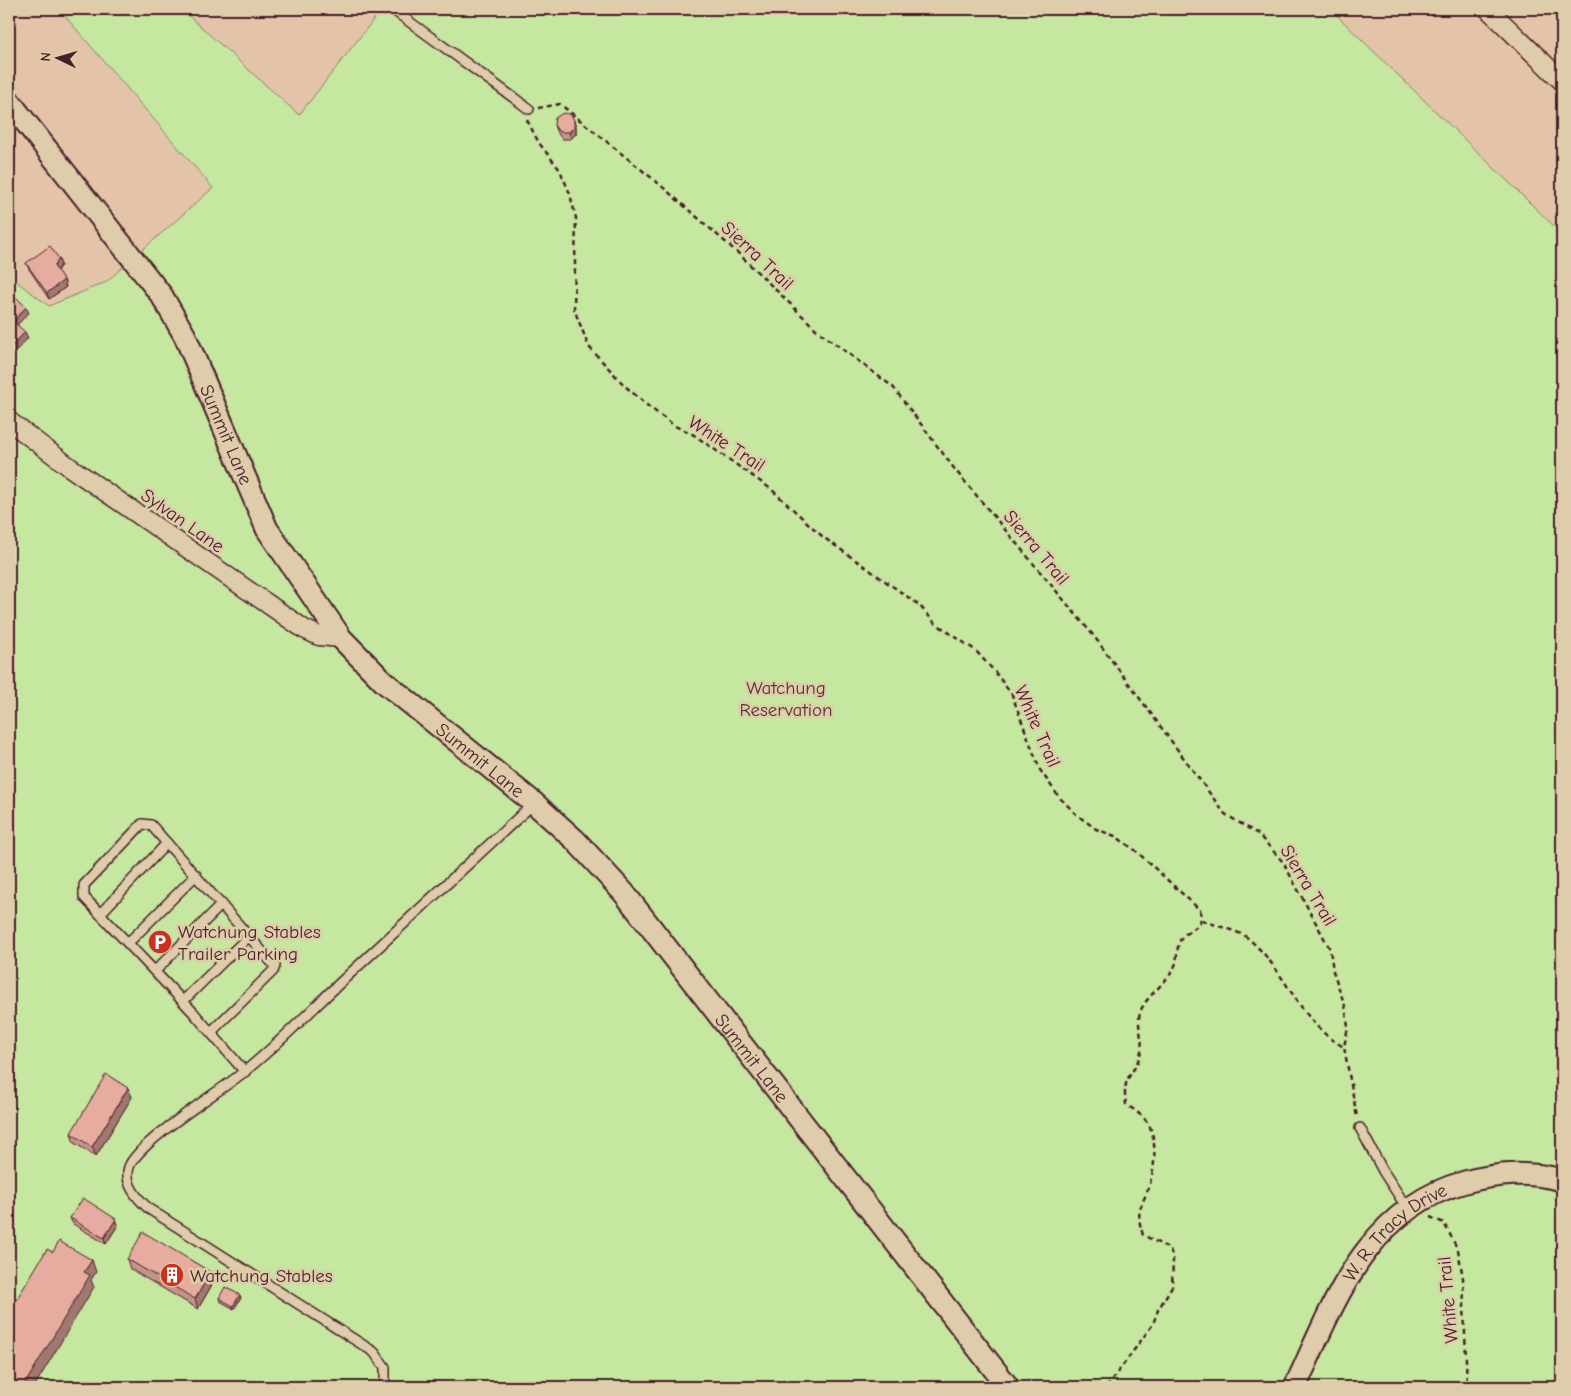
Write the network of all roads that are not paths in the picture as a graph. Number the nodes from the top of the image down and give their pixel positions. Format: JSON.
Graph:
{"nodes":[{"id":1,"x":392,"y":9,"type":"edge"},
{"id":2,"x":1488,"y":9,"type":"edge"},
{"id":3,"x":1562,"y":82,"type":"edge"},
{"id":4,"x":9,"y":101,"type":"edge"},
{"id":5,"x":529,"y":109,"type":"road end"},
{"id":6,"x":9,"y":421,"type":"edge"},
{"id":7,"x":341,"y":638,"type":"junction"},
{"id":8,"x":534,"y":803,"type":"junction"},
{"id":9,"x":168,"y":843,"type":"junction"},
{"id":10,"x":196,"y":874,"type":"junction"},
{"id":11,"x":222,"y":904,"type":"junction"},
{"id":12,"x":100,"y":914,"type":"junction"},
{"id":13,"x":250,"y":936,"type":"junction"},
{"id":14,"x":128,"y":943,"type":"junction"},
{"id":15,"x":154,"y":971,"type":"junction"},
{"id":16,"x":183,"y":1001,"type":"junction"},
{"id":17,"x":211,"y":1032,"type":"junction"},
{"id":18,"x":245,"y":1072,"type":"junction"},
{"id":19,"x":1360,"y":1128,"type":"road end"},
{"id":20,"x":1562,"y":1180,"type":"edge"},
{"id":21,"x":1407,"y":1208,"type":"junction"},
{"id":22,"x":385,"y":1387,"type":"edge"},
{"id":23,"x":1008,"y":1387,"type":"edge"},
{"id":24,"x":1295,"y":1387,"type":"edge"}],
"edges":[{"from":1,"to":5,"type":"lane"},
{"from":2,"to":3,"type":"street"},
{"from":4,"to":7,"type":"street","name":"Summit Lane"},
{"from":6,"to":7,"type":"street","name":"Sylvan Lane"},
{"from":7,"to":8,"type":"street","name":"Summit Lane"},
{"from":8,"to":18,"type":"lane"},
{"from":8,"to":23,"type":"street","name":"Summit Lane"},
{"from":9,"to":10,"type":"lane"},
{"from":9,"to":12,"type":"lane"},
{"from":9,"to":12,"type":"lane"},
{"from":10,"to":11,"type":"lane"},
{"from":10,"to":14,"type":"lane"},
{"from":11,"to":13,"type":"lane"},
{"from":11,"to":15,"type":"lane"},
{"from":12,"to":14,"type":"lane"},
{"from":13,"to":16,"type":"lane"},
{"from":13,"to":17,"type":"lane"},
{"from":14,"to":15,"type":"lane"},
{"from":15,"to":16,"type":"lane"},
{"from":16,"to":17,"type":"lane"},
{"from":17,"to":18,"type":"lane"},
{"from":18,"to":22,"type":"lane"},
{"from":19,"to":21,"type":"lane"},
{"from":20,"to":21,"type":"street","name":"W. R. Tracy Drive"},
{"from":21,"to":24,"type":"street","name":"W. R. Tracy Drive"}]}
